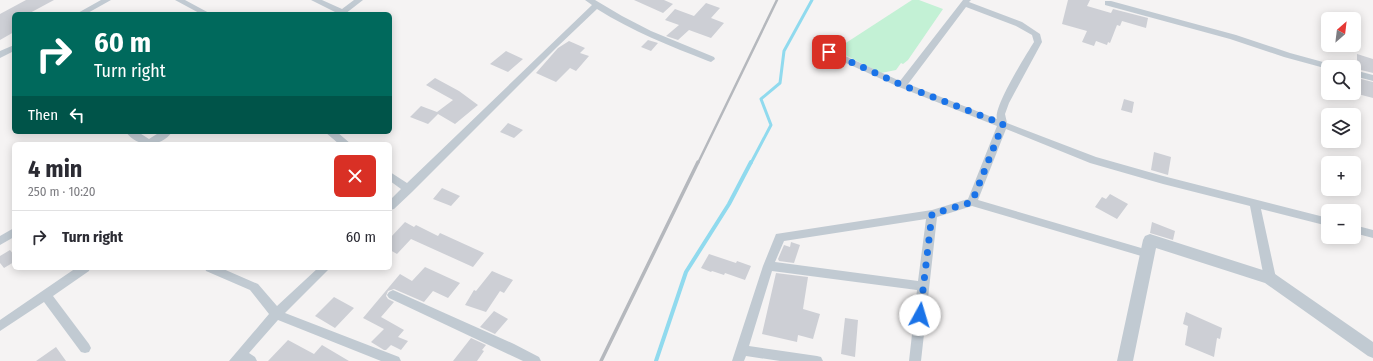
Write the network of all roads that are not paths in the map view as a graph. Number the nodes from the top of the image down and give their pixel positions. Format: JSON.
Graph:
{"nodes":[{"id":1,"x":107,"y":0,"type":"edge"},
{"id":2,"x":179,"y":0,"type":"edge"},
{"id":3,"x":315,"y":0,"type":"edge"},
{"id":4,"x":359,"y":0,"type":"edge"},
{"id":5,"x":965,"y":2,"type":"edge"},
{"id":6,"x":593,"y":3,"type":"edge"},
{"id":7,"x":1108,"y":3,"type":"dead end"},
{"id":8,"x":84,"y":12,"type":"edge"},
{"id":9,"x":203,"y":12,"type":"edge"},
{"id":10,"x":339,"y":12,"type":"edge"},
{"id":11,"x":342,"y":12,"type":"edge"},
{"id":12,"x":829,"y":52,"type":"dead end"},
{"id":13,"x":711,"y":59,"type":"dead end"},
{"id":14,"x":1321,"y":64,"type":"edge"},
{"id":15,"x":1361,"y":75,"type":"edge"},
{"id":16,"x":1373,"y":78,"type":"edge"},
{"id":17,"x":902,"y":85,"type":"junction"},
{"id":18,"x":1003,"y":124,"type":"junction"},
{"id":19,"x":134,"y":134,"type":"edge"},
{"id":20,"x":164,"y":134,"type":"edge"},
{"id":21,"x":333,"y":134,"type":"edge"},
{"id":22,"x":146,"y":142,"type":"edge"},
{"id":23,"x":152,"y":142,"type":"edge"},
{"id":24,"x":343,"y":142,"type":"edge"},
{"id":25,"x":392,"y":177,"type":"edge"},
{"id":26,"x":408,"y":189,"type":"junction"},
{"id":27,"x":972,"y":202,"type":"junction"},
{"id":28,"x":1254,"y":202,"type":"junction"},
{"id":29,"x":392,"y":204,"type":"edge"},
{"id":30,"x":932,"y":214,"type":"junction"},
{"id":31,"x":1321,"y":220,"type":"edge"},
{"id":32,"x":1361,"y":231,"type":"edge"},
{"id":33,"x":12,"y":233,"type":"edge"},
{"id":34,"x":1373,"y":234,"type":"edge"},
{"id":35,"x":0,"y":241,"type":"edge"},
{"id":36,"x":1148,"y":254,"type":"junction"},
{"id":37,"x":768,"y":266,"type":"junction"},
{"id":38,"x":82,"y":270,"type":"edge"},
{"id":39,"x":215,"y":270,"type":"edge"},
{"id":40,"x":323,"y":270,"type":"edge"},
{"id":41,"x":1270,"y":278,"type":"junction"},
{"id":42,"x":923,"y":286,"type":"junction"},
{"id":43,"x":393,"y":295,"type":"dead end"},
{"id":44,"x":46,"y":296,"type":"junction"},
{"id":45,"x":276,"y":314,"type":"junction"},
{"id":46,"x":0,"y":326,"type":"edge"},
{"id":47,"x":85,"y":348,"type":"dead end"},
{"id":48,"x":1373,"y":351,"type":"edge"},
{"id":49,"x":740,"y":356,"type":"edge"},
{"id":50,"x":242,"y":359,"type":"edge"},
{"id":51,"x":395,"y":361,"type":"edge"},
{"id":52,"x":535,"y":361,"type":"edge"},
{"id":53,"x":817,"y":361,"type":"edge"},
{"id":54,"x":915,"y":361,"type":"edge"},
{"id":55,"x":1125,"y":361,"type":"edge"}],
"edges":[{"from":1,"to":8,"type":"street"},
{"from":2,"to":9,"type":"street"},
{"from":3,"to":10,"type":"street"},
{"from":4,"to":11,"type":"street"},
{"from":5,"to":17,"type":"street"},
{"from":5,"to":18,"type":"street"},
{"from":6,"to":13,"type":"street"},
{"from":6,"to":26,"type":"street"},
{"from":7,"to":14,"type":"street"},
{"from":12,"to":17,"type":"street"},
{"from":15,"to":16,"type":"street"},
{"from":17,"to":18,"type":"street"},
{"from":18,"to":27,"type":"street"},
{"from":18,"to":28,"type":"street"},
{"from":19,"to":22,"type":"street"},
{"from":20,"to":23,"type":"street"},
{"from":21,"to":24,"type":"street"},
{"from":25,"to":26,"type":"street"},
{"from":26,"to":29,"type":"street"},
{"from":27,"to":30,"type":"street"},
{"from":27,"to":36,"type":"street"},
{"from":28,"to":31,"type":"street"},
{"from":28,"to":41,"type":"street"},
{"from":30,"to":37,"type":"street"},
{"from":30,"to":42,"type":"street"},
{"from":32,"to":34,"type":"street"},
{"from":33,"to":35,"type":"street"},
{"from":36,"to":41,"type":"street"},
{"from":36,"to":55,"type":"street"},
{"from":37,"to":42,"type":"street"},
{"from":37,"to":49,"type":"street"},
{"from":38,"to":44,"type":"street"},
{"from":39,"to":45,"type":"street"},
{"from":40,"to":45,"type":"street"},
{"from":41,"to":48,"type":"street"},
{"from":42,"to":54,"type":"street"},
{"from":43,"to":52,"type":"street"},
{"from":44,"to":46,"type":"street"},
{"from":44,"to":47,"type":"street"},
{"from":45,"to":50,"type":"street"},
{"from":45,"to":51,"type":"street"},
{"from":49,"to":53,"type":"street"}]}
